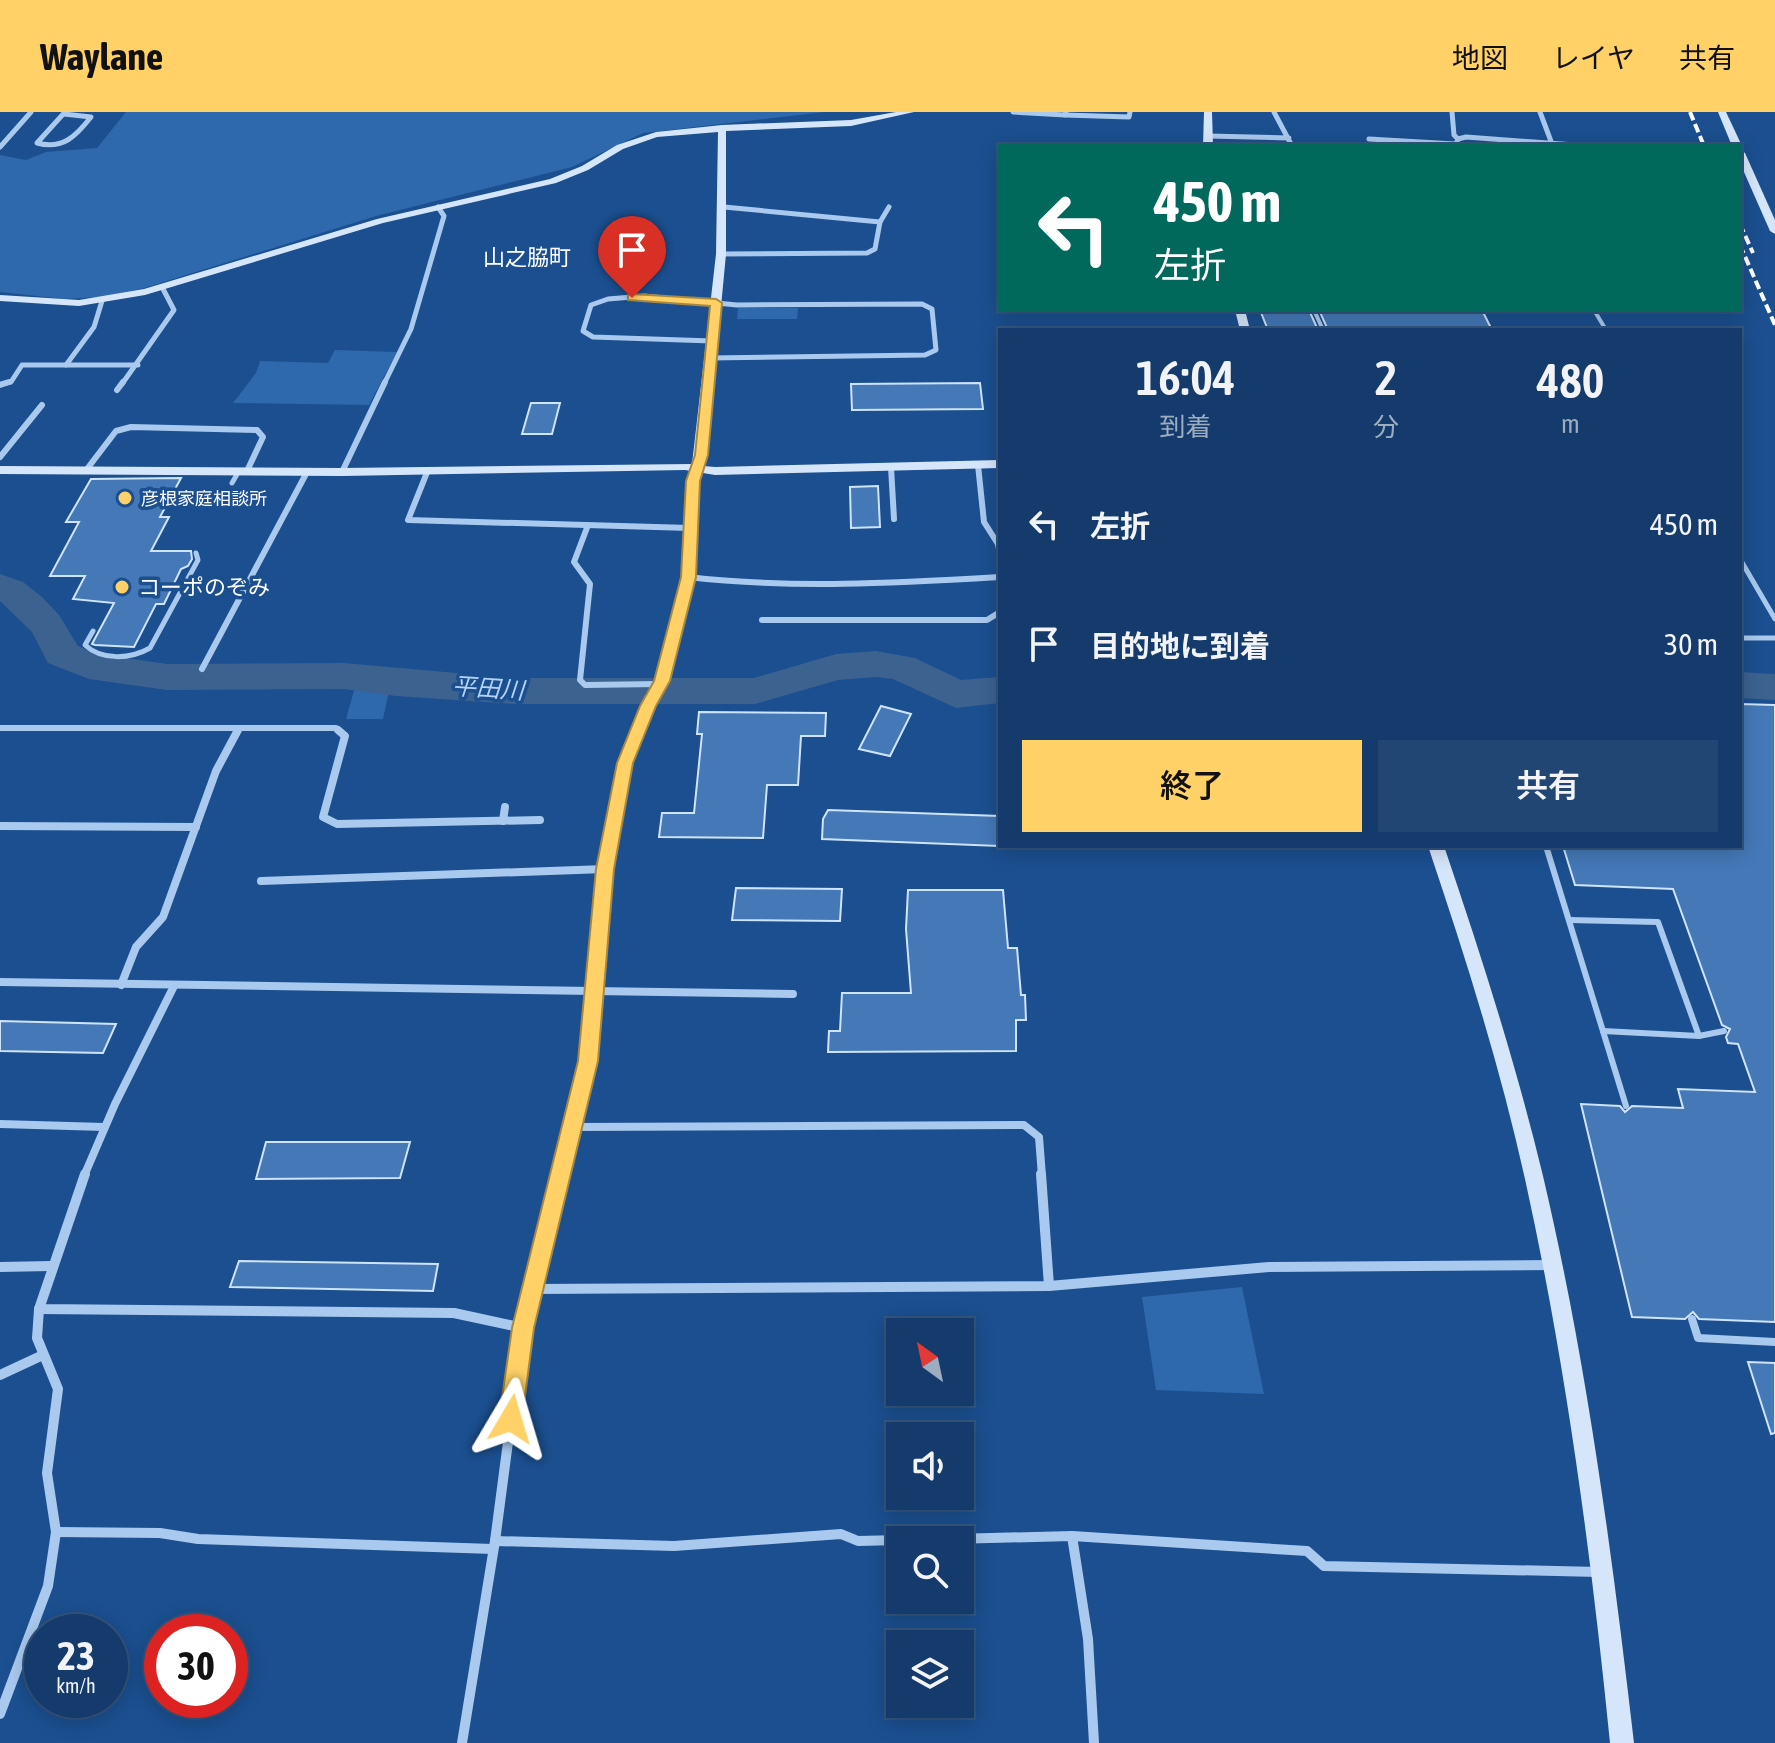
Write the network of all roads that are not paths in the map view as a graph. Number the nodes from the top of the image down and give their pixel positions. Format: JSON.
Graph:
{"nodes":[{"id":1,"x":31,"y":112,"type":"edge"},
{"id":2,"x":910,"y":112,"type":"edge"},
{"id":3,"x":1013,"y":112,"type":"edge"},
{"id":4,"x":1130,"y":112,"type":"edge"},
{"id":5,"x":1208,"y":112,"type":"edge"},
{"id":6,"x":1274,"y":112,"type":"edge"},
{"id":7,"x":1452,"y":112,"type":"edge"},
{"id":8,"x":1540,"y":112,"type":"edge"},
{"id":9,"x":1722,"y":112,"type":"edge"},
{"id":10,"x":64,"y":113,"type":"edge"},
{"id":11,"x":1065,"y":113,"type":"edge"},
{"id":12,"x":722,"y":128,"type":"junction"},
{"id":13,"x":1289,"y":138,"type":"junction"},
{"id":14,"x":1369,"y":139,"type":"dead end"},
{"id":15,"x":1208,"y":141,"type":"edge"},
{"id":16,"x":1456,"y":143,"type":"edge"},
{"id":17,"x":1291,"y":144,"type":"edge"},
{"id":18,"x":1552,"y":144,"type":"joint"},
{"id":19,"x":1736,"y":144,"type":"edge"},
{"id":20,"x":0,"y":147,"type":"edge"},
{"id":21,"x":1742,"y":157,"type":"edge"},
{"id":22,"x":438,"y":207,"type":"junction"},
{"id":23,"x":724,"y":207,"type":"junction"},
{"id":24,"x":889,"y":207,"type":"dead end"},
{"id":25,"x":880,"y":222,"type":"junction"},
{"id":26,"x":1775,"y":231,"type":"edge"},
{"id":27,"x":721,"y":254,"type":"junction"},
{"id":28,"x":162,"y":287,"type":"junction"},
{"id":29,"x":0,"y":298,"type":"edge"},
{"id":30,"x":102,"y":301,"type":"junction"},
{"id":31,"x":716,"y":303,"type":"junction"},
{"id":32,"x":712,"y":341,"type":"junction"},
{"id":33,"x":710,"y":358,"type":"junction"},
{"id":34,"x":66,"y":365,"type":"junction"},
{"id":35,"x":138,"y":365,"type":"junction"},
{"id":36,"x":0,"y":385,"type":"edge"},
{"id":37,"x":117,"y":390,"type":"dead end"},
{"id":38,"x":42,"y":405,"type":"dead end"},
{"id":39,"x":0,"y":457,"type":"edge"},
{"id":40,"x":998,"y":464,"type":"edge"},
{"id":41,"x":978,"y":465,"type":"junction"},
{"id":42,"x":891,"y":467,"type":"junction"},
{"id":43,"x":697,"y":468,"type":"junction"},
{"id":44,"x":0,"y":470,"type":"edge"},
{"id":45,"x":428,"y":470,"type":"junction"},
{"id":46,"x":81,"y":471,"type":"junction"},
{"id":47,"x":307,"y":472,"type":"junction"},
{"id":48,"x":342,"y":472,"type":"junction"},
{"id":49,"x":239,"y":475,"type":"junction"},
{"id":50,"x":894,"y":519,"type":"dead end"},
{"id":51,"x":588,"y":525,"type":"junction"},
{"id":52,"x":690,"y":528,"type":"junction"},
{"id":53,"x":998,"y":544,"type":"edge"},
{"id":54,"x":196,"y":553,"type":"dead end"},
{"id":55,"x":1742,"y":562,"type":"edge"},
{"id":56,"x":688,"y":577,"type":"junction"},
{"id":57,"x":998,"y":577,"type":"edge"},
{"id":58,"x":998,"y":614,"type":"edge"},
{"id":59,"x":1775,"y":619,"type":"edge"},
{"id":60,"x":762,"y":620,"type":"dead end"},
{"id":61,"x":93,"y":631,"type":"dead end"},
{"id":62,"x":1742,"y":638,"type":"edge"},
{"id":63,"x":1775,"y":638,"type":"edge"},
{"id":64,"x":202,"y":669,"type":"dead end"},
{"id":65,"x":656,"y":690,"type":"junction"},
{"id":66,"x":0,"y":728,"type":"edge"},
{"id":67,"x":238,"y":730,"type":"junction"},
{"id":68,"x":505,"y":807,"type":"dead end"},
{"id":69,"x":540,"y":820,"type":"dead end"},
{"id":70,"x":503,"y":821,"type":"junction"},
{"id":71,"x":0,"y":826,"type":"edge"},
{"id":72,"x":196,"y":827,"type":"junction"},
{"id":73,"x":1437,"y":848,"type":"edge"},
{"id":74,"x":1547,"y":848,"type":"edge"},
{"id":75,"x":605,"y":869,"type":"junction"},
{"id":76,"x":261,"y":881,"type":"dead end"},
{"id":77,"x":1569,"y":920,"type":"junction"},
{"id":78,"x":0,"y":982,"type":"edge"},
{"id":79,"x":121,"y":985,"type":"junction"},
{"id":80,"x":174,"y":986,"type":"junction"},
{"id":81,"x":595,"y":992,"type":"junction"},
{"id":82,"x":793,"y":994,"type":"dead end"},
{"id":83,"x":1603,"y":1031,"type":"junction"},
{"id":84,"x":1724,"y":1031,"type":"dead end"},
{"id":85,"x":1699,"y":1036,"type":"junction"},
{"id":86,"x":1626,"y":1106,"type":"dead end"},
{"id":87,"x":0,"y":1124,"type":"edge"},
{"id":88,"x":104,"y":1127,"type":"junction"},
{"id":89,"x":572,"y":1127,"type":"junction"},
{"id":90,"x":1555,"y":1265,"type":"junction"},
{"id":91,"x":51,"y":1266,"type":"junction"},
{"id":92,"x":0,"y":1267,"type":"edge"},
{"id":93,"x":1049,"y":1286,"type":"junction"},
{"id":94,"x":531,"y":1289,"type":"junction"},
{"id":95,"x":39,"y":1309,"type":"junction"},
{"id":96,"x":1692,"y":1319,"type":"dead end"},
{"id":97,"x":523,"y":1328,"type":"junction"},
{"id":98,"x":1775,"y":1342,"type":"edge"},
{"id":99,"x":43,"y":1355,"type":"junction"},
{"id":100,"x":0,"y":1375,"type":"edge"},
{"id":101,"x":56,"y":1532,"type":"junction"},
{"id":102,"x":1072,"y":1536,"type":"junction"},
{"id":103,"x":974,"y":1538,"type":"edge"},
{"id":104,"x":886,"y":1540,"type":"edge"},
{"id":105,"x":494,"y":1545,"type":"junction"},
{"id":106,"x":1605,"y":1572,"type":"junction"},
{"id":107,"x":0,"y":1714,"type":"edge"},
{"id":108,"x":462,"y":1743,"type":"edge"},
{"id":109,"x":1094,"y":1743,"type":"edge"},
{"id":110,"x":1622,"y":1743,"type":"edge"}],
"edges":[{"from":1,"to":20,"type":"street"},
{"from":2,"to":12,"type":"street"},
{"from":3,"to":11,"type":"street"},
{"from":4,"to":11,"type":"street"},
{"from":5,"to":15,"type":"street"},
{"from":6,"to":13,"type":"street"},
{"from":7,"to":16,"type":"street"},
{"from":8,"to":18,"type":"street"},
{"from":9,"to":19,"type":"street"},
{"from":10,"to":10,"type":"street"},
{"from":12,"to":22,"type":"street"},
{"from":12,"to":23,"type":"street"},
{"from":13,"to":15,"type":"street"},
{"from":13,"to":17,"type":"street"},
{"from":14,"to":16,"type":"street"},
{"from":16,"to":18,"type":"street"},
{"from":21,"to":26,"type":"street"},
{"from":22,"to":28,"type":"street"},
{"from":22,"to":48,"type":"street"},
{"from":23,"to":25,"type":"street"},
{"from":23,"to":27,"type":"street"},
{"from":24,"to":25,"type":"street"},
{"from":25,"to":27,"type":"street"},
{"from":27,"to":31,"type":"street"},
{"from":28,"to":30,"type":"street"},
{"from":28,"to":35,"type":"street"},
{"from":29,"to":30,"type":"street"},
{"from":30,"to":34,"type":"street"},
{"from":31,"to":32,"type":"street"},
{"from":31,"to":32,"type":"street"},
{"from":31,"to":33,"type":"street"},
{"from":32,"to":33,"type":"street"},
{"from":33,"to":43,"type":"street"},
{"from":34,"to":35,"type":"street"},
{"from":34,"to":36,"type":"street"},
{"from":35,"to":37,"type":"street"},
{"from":38,"to":39,"type":"street"},
{"from":40,"to":41,"type":"street"},
{"from":41,"to":42,"type":"street"},
{"from":41,"to":53,"type":"street"},
{"from":42,"to":43,"type":"street"},
{"from":42,"to":50,"type":"street"},
{"from":43,"to":45,"type":"street"},
{"from":43,"to":52,"type":"street"},
{"from":44,"to":46,"type":"street"},
{"from":45,"to":48,"type":"street"},
{"from":45,"to":51,"type":"street"},
{"from":46,"to":49,"type":"street"},
{"from":46,"to":49,"type":"street"},
{"from":47,"to":48,"type":"street"},
{"from":47,"to":49,"type":"street"},
{"from":47,"to":64,"type":"street"},
{"from":51,"to":52,"type":"street"},
{"from":51,"to":65,"type":"street"},
{"from":52,"to":56,"type":"street"},
{"from":54,"to":61,"type":"lane"},
{"from":55,"to":59,"type":"lane"},
{"from":56,"to":57,"type":"street"},
{"from":56,"to":65,"type":"street"},
{"from":58,"to":60,"type":"street"},
{"from":62,"to":63,"type":"lane"},
{"from":65,"to":75,"type":"street"},
{"from":66,"to":67,"type":"street"},
{"from":67,"to":70,"type":"street"},
{"from":67,"to":72,"type":"street"},
{"from":68,"to":70,"type":"street"},
{"from":69,"to":70,"type":"street"},
{"from":71,"to":72,"type":"street"},
{"from":72,"to":79,"type":"street"},
{"from":73,"to":90,"type":"street"},
{"from":74,"to":77,"type":"lane"},
{"from":75,"to":76,"type":"street"},
{"from":75,"to":81,"type":"street"},
{"from":77,"to":83,"type":"lane"},
{"from":77,"to":85,"type":"lane"},
{"from":78,"to":79,"type":"street"},
{"from":79,"to":80,"type":"street"},
{"from":80,"to":81,"type":"street"},
{"from":80,"to":88,"type":"street"},
{"from":81,"to":82,"type":"street"},
{"from":81,"to":89,"type":"street"},
{"from":83,"to":85,"type":"lane"},
{"from":83,"to":86,"type":"lane"},
{"from":84,"to":85,"type":"lane"},
{"from":87,"to":88,"type":"street"},
{"from":88,"to":91,"type":"street"},
{"from":89,"to":93,"type":"street"},
{"from":89,"to":94,"type":"street"},
{"from":90,"to":93,"type":"street"},
{"from":90,"to":106,"type":"street"},
{"from":91,"to":92,"type":"street"},
{"from":91,"to":95,"type":"street"},
{"from":93,"to":94,"type":"street"},
{"from":94,"to":97,"type":"street"},
{"from":95,"to":97,"type":"street"},
{"from":95,"to":99,"type":"street"},
{"from":96,"to":98,"type":"lane"},
{"from":97,"to":105,"type":"street"},
{"from":99,"to":100,"type":"street"},
{"from":99,"to":101,"type":"street"},
{"from":101,"to":105,"type":"street"},
{"from":101,"to":107,"type":"street"},
{"from":102,"to":103,"type":"street"},
{"from":102,"to":106,"type":"street"},
{"from":102,"to":109,"type":"street"},
{"from":104,"to":105,"type":"street"},
{"from":105,"to":108,"type":"street"},
{"from":106,"to":110,"type":"street"}]}
